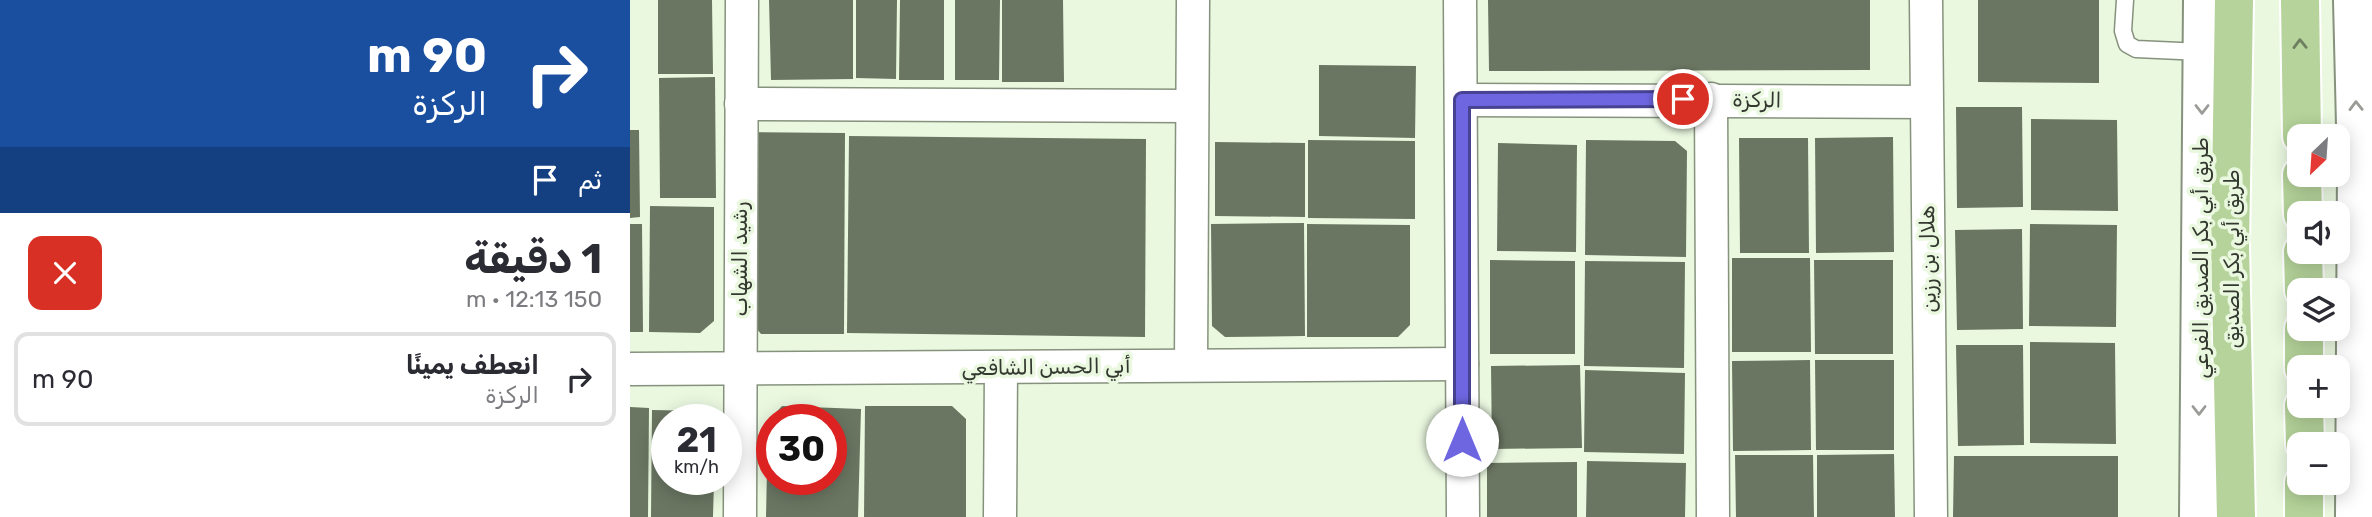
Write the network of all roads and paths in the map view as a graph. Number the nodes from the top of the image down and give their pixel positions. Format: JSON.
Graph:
{"nodes":[{"id":1,"x":742,"y":0,"type":"edge"},
{"id":2,"x":1193,"y":0,"type":"edge"},
{"id":3,"x":1460,"y":0,"type":"edge"},
{"id":4,"x":1926,"y":0,"type":"edge"},
{"id":5,"x":2125,"y":0,"type":"edge"},
{"id":6,"x":2200,"y":0,"type":"edge"},
{"id":7,"x":2234,"y":0,"type":"edge"},
{"id":8,"x":2300,"y":0,"type":"edge"},
{"id":9,"x":2355,"y":7,"type":"edge"},
{"id":10,"x":2202,"y":46,"type":"junction"},
{"id":11,"x":1711,"y":99,"type":"junction"},
{"id":12,"x":1462,"y":100,"type":"junction"},
{"id":13,"x":1926,"y":102,"type":"junction"},
{"id":14,"x":741,"y":104,"type":"junction"},
{"id":15,"x":1191,"y":106,"type":"junction"},
{"id":16,"x":2302,"y":124,"type":"edge"},
{"id":17,"x":2364,"y":167,"type":"edge"},
{"id":18,"x":1191,"y":364,"type":"junction"},
{"id":19,"x":1462,"y":364,"type":"junction"},
{"id":20,"x":1001,"y":368,"type":"junction"},
{"id":21,"x":630,"y":369,"type":"edge"},
{"id":22,"x":739,"y":369,"type":"junction"},
{"id":23,"x":2304,"y":495,"type":"edge"},
{"id":24,"x":740,"y":517,"type":"edge"},
{"id":25,"x":1000,"y":517,"type":"edge"},
{"id":26,"x":1463,"y":517,"type":"edge"},
{"id":27,"x":1713,"y":517,"type":"edge"},
{"id":28,"x":1931,"y":517,"type":"edge"},
{"id":29,"x":2199,"y":517,"type":"edge"},
{"id":30,"x":2236,"y":517,"type":"edge"},
{"id":31,"x":2304,"y":517,"type":"edge"},
{"id":32,"x":2355,"y":517,"type":"edge"}],
"edges":[{"from":1,"to":14,"type":"street","name":"رشيد الشهاب"},
{"from":2,"to":15,"type":"street"},
{"from":3,"to":12,"type":"street"},
{"from":4,"to":13,"type":"street","name":"هلال بن رزين"},
{"from":5,"to":10,"type":"lane"},
{"from":6,"to":10,"type":"street","name":"طريق أبي بكر الصديق الفرعي"},
{"from":7,"to":30,"type":"main road","name":"طريق أبي بكر الصديق"},
{"from":16,"to":8,"type":"main road","one_way":true},
{"from":17,"to":9,"type":"street","one_way":true},
{"from":10,"to":29,"type":"street","name":"طريق أبي بكر الصديق الفرعي","one_way":true},
{"from":11,"to":12,"type":"street","name":"الركزة"},
{"from":11,"to":13,"type":"street","name":"الركزة"},
{"from":11,"to":27,"type":"street"},
{"from":12,"to":19,"type":"street"},
{"from":13,"to":28,"type":"street","name":"هلال بن رزين"},
{"from":14,"to":15,"type":"street"},
{"from":14,"to":22,"type":"street","name":"رشيد الشهاب"},
{"from":15,"to":18,"type":"street"},
{"from":17,"to":32,"type":"street"},
{"from":18,"to":19,"type":"street","name":"أبي الحسن الشافعي"},
{"from":18,"to":20,"type":"street","name":"أبي الحسن الشافعي"},
{"from":19,"to":26,"type":"street"},
{"from":20,"to":22,"type":"street","name":"أبي الحسن الشافعي"},
{"from":20,"to":25,"type":"street"},
{"from":21,"to":22,"type":"street","name":"أبي الحسن الشافعي"},
{"from":22,"to":24,"type":"street","name":"رشيد الشهاب"},
{"from":23,"to":31,"type":"main road"}]}
